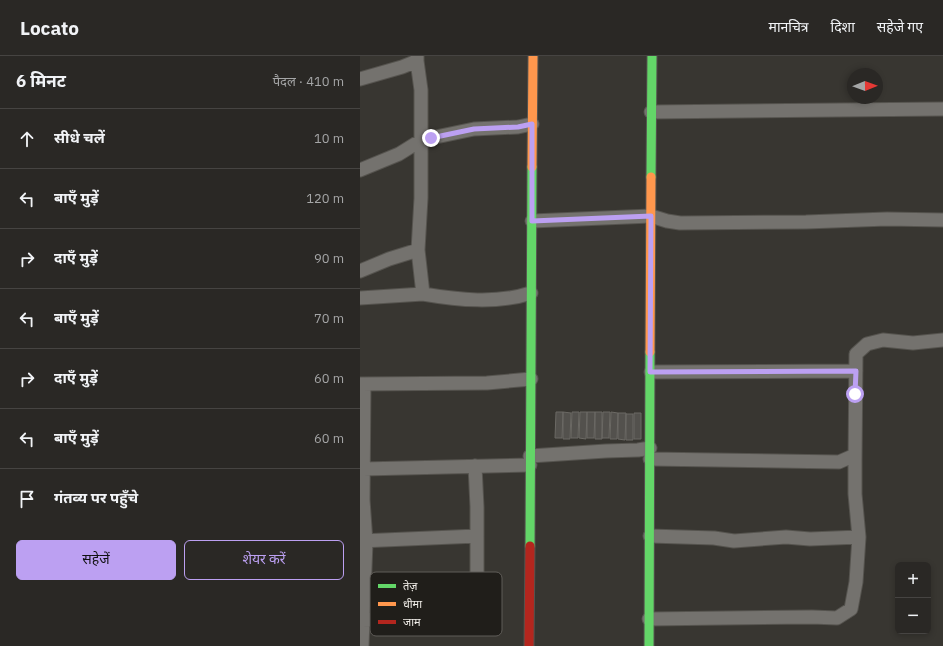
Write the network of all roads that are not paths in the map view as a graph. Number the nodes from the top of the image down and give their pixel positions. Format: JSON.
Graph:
{"nodes":[{"id":1,"x":532,"y":56,"type":"edge"},
{"id":2,"x":652,"y":56,"type":"edge"},
{"id":3,"x":417,"y":59,"type":"edge"},
{"id":4,"x":360,"y":79,"type":"edge"},
{"id":5,"x":943,"y":109,"type":"edge"},
{"id":6,"x":651,"y":112,"type":"junction"},
{"id":7,"x":532,"y":124,"type":"junction"},
{"id":8,"x":420,"y":142,"type":"junction"},
{"id":9,"x":360,"y":170,"type":"edge"},
{"id":10,"x":651,"y":216,"type":"junction"},
{"id":11,"x":943,"y":220,"type":"edge"},
{"id":12,"x":532,"y":221,"type":"junction"},
{"id":13,"x":418,"y":250,"type":"junction"},
{"id":14,"x":360,"y":271,"type":"edge"},
{"id":15,"x":531,"y":293,"type":"junction"},
{"id":16,"x":423,"y":294,"type":"junction"},
{"id":17,"x":360,"y":298,"type":"edge"},
{"id":18,"x":943,"y":340,"type":"edge"},
{"id":19,"x":856,"y":371,"type":"junction"},
{"id":20,"x":650,"y":372,"type":"junction"},
{"id":21,"x":531,"y":379,"type":"junction"},
{"id":22,"x":362,"y":384,"type":"edge"},
{"id":23,"x":362,"y":450,"type":"edge"},
{"id":24,"x":650,"y":454,"type":"junction"},
{"id":25,"x":855,"y":455,"type":"junction"},
{"id":26,"x":530,"y":460,"type":"junction"},
{"id":27,"x":475,"y":466,"type":"junction"},
{"id":28,"x":363,"y":469,"type":"junction"},
{"id":29,"x":477,"y":536,"type":"junction"},
{"id":30,"x":650,"y":536,"type":"junction"},
{"id":31,"x":859,"y":537,"type":"junction"},
{"id":32,"x":363,"y":549,"type":"edge"},
{"id":33,"x":477,"y":572,"type":"edge"},
{"id":34,"x":649,"y":619,"type":"junction"},
{"id":35,"x":362,"y":620,"type":"junction"},
{"id":36,"x":370,"y":620,"type":"edge"},
{"id":37,"x":362,"y":646,"type":"edge"},
{"id":38,"x":529,"y":646,"type":"edge"},
{"id":39,"x":649,"y":646,"type":"edge"}],
"edges":[{"from":1,"to":7,"type":"street"},
{"from":2,"to":6,"type":"street"},
{"from":3,"to":4,"type":"street"},
{"from":3,"to":8,"type":"street"},
{"from":5,"to":6,"type":"street"},
{"from":6,"to":10,"type":"street"},
{"from":7,"to":8,"type":"street"},
{"from":7,"to":12,"type":"street"},
{"from":8,"to":9,"type":"street"},
{"from":8,"to":13,"type":"street"},
{"from":10,"to":11,"type":"street"},
{"from":10,"to":12,"type":"street"},
{"from":10,"to":20,"type":"street"},
{"from":12,"to":15,"type":"street"},
{"from":13,"to":14,"type":"street"},
{"from":13,"to":16,"type":"street"},
{"from":15,"to":16,"type":"street"},
{"from":15,"to":21,"type":"street"},
{"from":16,"to":17,"type":"street"},
{"from":18,"to":19,"type":"street"},
{"from":19,"to":20,"type":"street"},
{"from":19,"to":25,"type":"street"},
{"from":20,"to":24,"type":"street"},
{"from":21,"to":22,"type":"street"},
{"from":21,"to":26,"type":"street"},
{"from":22,"to":23,"type":"street"},
{"from":23,"to":28,"type":"street"},
{"from":24,"to":25,"type":"street"},
{"from":24,"to":26,"type":"street"},
{"from":24,"to":30,"type":"street"},
{"from":25,"to":31,"type":"street"},
{"from":26,"to":27,"type":"street"},
{"from":26,"to":38,"type":"street"},
{"from":27,"to":28,"type":"street"},
{"from":27,"to":29,"type":"street"},
{"from":28,"to":32,"type":"street"},
{"from":29,"to":32,"type":"street"},
{"from":29,"to":33,"type":"street"},
{"from":30,"to":31,"type":"street"},
{"from":30,"to":34,"type":"street"},
{"from":31,"to":34,"type":"street"},
{"from":32,"to":35,"type":"street"},
{"from":34,"to":39,"type":"street"},
{"from":35,"to":36,"type":"street"},
{"from":35,"to":37,"type":"street"}]}
